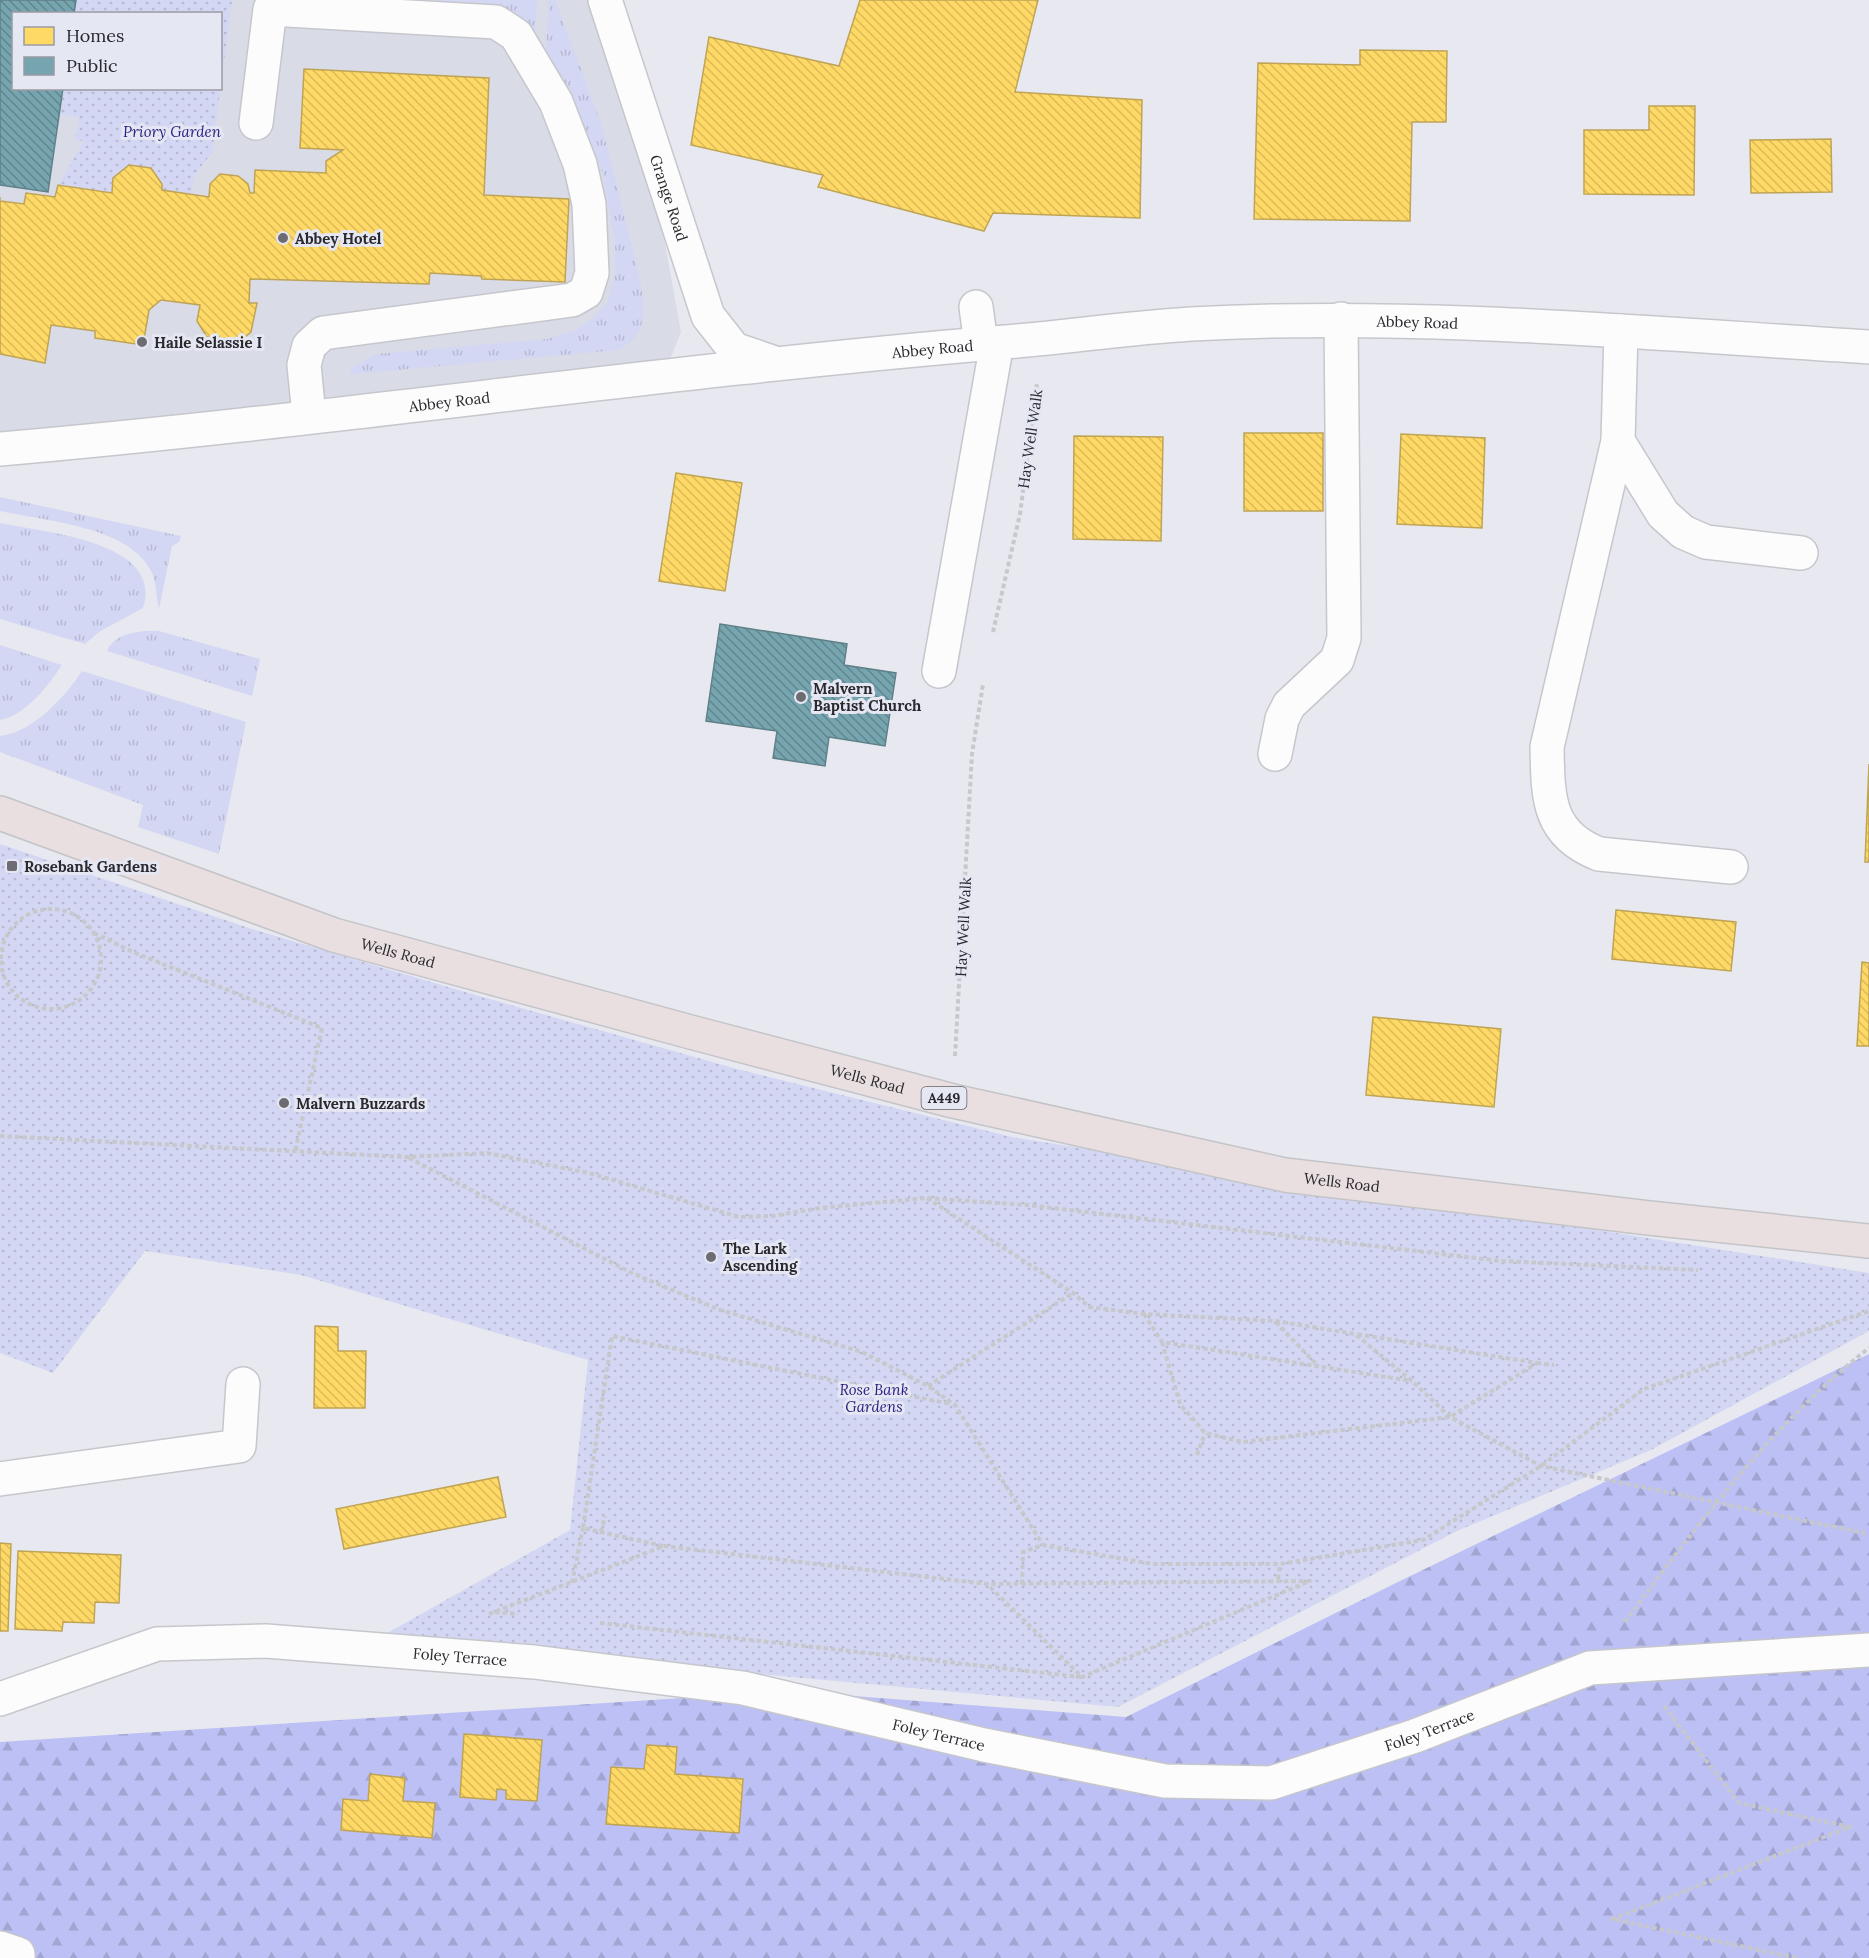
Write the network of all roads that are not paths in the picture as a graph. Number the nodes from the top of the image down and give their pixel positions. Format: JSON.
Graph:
{"nodes":[{"id":1,"x":605,"y":0,"type":"edge"},
{"id":2,"x":256,"y":123,"type":"dead end"},
{"id":3,"x":976,"y":307,"type":"dead end"},
{"id":4,"x":1341,"y":319,"type":"junction"},
{"id":5,"x":1621,"y":331,"type":"junction"},
{"id":6,"x":989,"y":343,"type":"junction"},
{"id":7,"x":1869,"y":347,"type":"edge"},
{"id":8,"x":774,"y":363,"type":"junction"},
{"id":9,"x":309,"y":416,"type":"junction"},
{"id":10,"x":1617,"y":441,"type":"junction"},
{"id":11,"x":0,"y":449,"type":"edge"},
{"id":12,"x":1801,"y":553,"type":"dead end"},
{"id":13,"x":939,"y":671,"type":"dead end"},
{"id":14,"x":1275,"y":754,"type":"dead end"},
{"id":15,"x":0,"y":813,"type":"edge"},
{"id":16,"x":1731,"y":867,"type":"dead end"},
{"id":17,"x":1869,"y":1241,"type":"edge"},
{"id":18,"x":243,"y":1384,"type":"dead end"},
{"id":19,"x":0,"y":1479,"type":"edge"},
{"id":20,"x":1869,"y":1650,"type":"edge"},
{"id":21,"x":0,"y":1699,"type":"edge"},
{"id":22,"x":0,"y":1948,"type":"edge"},
{"id":23,"x":18,"y":1958,"type":"edge"}],
"edges":[{"from":1,"to":8,"type":"street","name":"Grange Road"},
{"from":2,"to":9,"type":"street"},
{"from":3,"to":6,"type":"street"},
{"from":4,"to":5,"type":"street","name":"Abbey Road"},
{"from":4,"to":6,"type":"street","name":"Abbey Road"},
{"from":4,"to":14,"type":"street"},
{"from":5,"to":7,"type":"street","name":"Abbey Road"},
{"from":5,"to":10,"type":"street"},
{"from":6,"to":8,"type":"street","name":"Abbey Road"},
{"from":6,"to":13,"type":"street"},
{"from":8,"to":9,"type":"street","name":"Abbey Road"},
{"from":9,"to":11,"type":"street","name":"Abbey Road"},
{"from":10,"to":12,"type":"street"},
{"from":10,"to":16,"type":"street"},
{"from":15,"to":17,"type":"highway","name":"Wells Road","number":"A449"},
{"from":18,"to":19,"type":"street"},
{"from":20,"to":21,"type":"street","name":"Foley Terrace"},
{"from":22,"to":23,"type":"street"}]}
